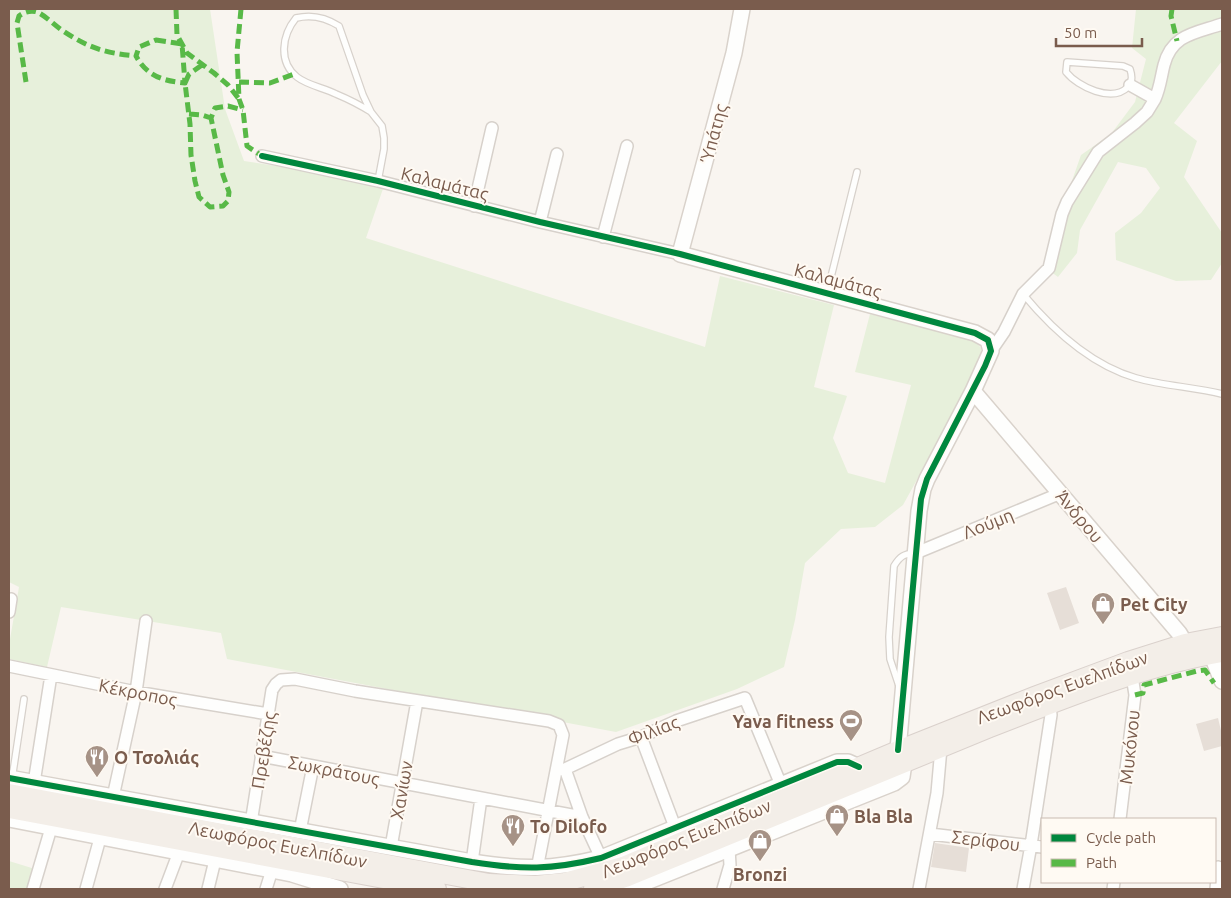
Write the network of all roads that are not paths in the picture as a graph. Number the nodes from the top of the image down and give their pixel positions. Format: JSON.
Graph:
{"nodes":[{"id":1,"x":742,"y":10,"type":"edge"},
{"id":2,"x":1222,"y":24,"type":"edge"},
{"id":3,"x":1130,"y":85,"type":"junction"},
{"id":4,"x":1155,"y":99,"type":"junction"},
{"id":5,"x":371,"y":112,"type":"junction"},
{"id":6,"x":492,"y":128,"type":"dead end"},
{"id":7,"x":627,"y":146,"type":"dead end"},
{"id":8,"x":557,"y":154,"type":"dead end"},
{"id":9,"x":262,"y":156,"type":"dead end"},
{"id":10,"x":857,"y":172,"type":"dead end"},
{"id":11,"x":378,"y":181,"type":"junction"},
{"id":12,"x":474,"y":206,"type":"junction"},
{"id":13,"x":540,"y":222,"type":"junction"},
{"id":14,"x":603,"y":237,"type":"junction"},
{"id":15,"x":680,"y":254,"type":"junction"},
{"id":16,"x":827,"y":293,"type":"junction"},
{"id":17,"x":1023,"y":294,"type":"junction"},
{"id":18,"x":991,"y":351,"type":"junction"},
{"id":19,"x":973,"y":391,"type":"junction"},
{"id":20,"x":1222,"y":394,"type":"edge"},
{"id":21,"x":1061,"y":493,"type":"junction"},
{"id":22,"x":916,"y":553,"type":"junction"},
{"id":23,"x":11,"y":599,"type":"dead end"},
{"id":24,"x":9,"y":612,"type":"edge"},
{"id":25,"x":146,"y":621,"type":"dead end"},
{"id":26,"x":1185,"y":643,"type":"junction"},
{"id":27,"x":1215,"y":645,"type":"edge"},
{"id":28,"x":9,"y":666,"type":"edge"},
{"id":29,"x":51,"y":675,"type":"junction"},
{"id":30,"x":1132,"y":676,"type":"junction"},
{"id":31,"x":1222,"y":681,"type":"edge"},
{"id":32,"x":136,"y":692,"type":"junction"},
{"id":33,"x":24,"y":699,"type":"dead end"},
{"id":34,"x":417,"y":701,"type":"junction"},
{"id":35,"x":1050,"y":705,"type":"junction"},
{"id":36,"x":268,"y":714,"type":"junction"},
{"id":37,"x":641,"y":737,"type":"junction"},
{"id":38,"x":942,"y":748,"type":"junction"},
{"id":39,"x":261,"y":756,"type":"junction"},
{"id":40,"x":901,"y":757,"type":"junction"},
{"id":41,"x":313,"y":766,"type":"junction"},
{"id":42,"x":859,"y":767,"type":"junction"},
{"id":43,"x":560,"y":770,"type":"junction"},
{"id":44,"x":10,"y":783,"type":"edge"},
{"id":45,"x":34,"y":783,"type":"junction"},
{"id":46,"x":402,"y":783,"type":"junction"},
{"id":47,"x":781,"y":785,"type":"junction"},
{"id":48,"x":113,"y":798,"type":"junction"},
{"id":49,"x":481,"y":798,"type":"junction"},
{"id":50,"x":169,"y":808,"type":"junction"},
{"id":51,"x":548,"y":810,"type":"junction"},
{"id":52,"x":9,"y":817,"type":"edge"},
{"id":53,"x":582,"y":817,"type":"junction"},
{"id":54,"x":1120,"y":818,"type":"edge"},
{"id":55,"x":251,"y":822,"type":"junction"},
{"id":56,"x":188,"y":827,"type":"junction"},
{"id":57,"x":675,"y":827,"type":"junction"},
{"id":58,"x":51,"y":828,"type":"junction"},
{"id":59,"x":102,"y":832,"type":"junction"},
{"id":60,"x":306,"y":832,"type":"junction"},
{"id":61,"x":930,"y":834,"type":"junction"},
{"id":62,"x":1037,"y":846,"type":"edge"},
{"id":63,"x":391,"y":847,"type":"junction"},
{"id":64,"x":729,"y":849,"type":"junction"},
{"id":65,"x":179,"y":852,"type":"junction"},
{"id":66,"x":217,"y":854,"type":"junction"},
{"id":67,"x":329,"y":854,"type":"junction"},
{"id":68,"x":601,"y":858,"type":"junction"},
{"id":69,"x":472,"y":862,"type":"junction"},
{"id":70,"x":1218,"y":867,"type":"edge"},
{"id":71,"x":295,"y":869,"type":"junction"},
{"id":72,"x":537,"y":869,"type":"junction"},
{"id":73,"x":272,"y":870,"type":"junction"},
{"id":74,"x":506,"y":876,"type":"junction"},
{"id":75,"x":385,"y":881,"type":"edge"},
{"id":76,"x":630,"y":885,"type":"edge"},
{"id":77,"x":320,"y":886,"type":"edge"},
{"id":78,"x":33,"y":889,"type":"edge"},
{"id":79,"x":86,"y":889,"type":"edge"},
{"id":80,"x":165,"y":889,"type":"edge"},
{"id":81,"x":208,"y":889,"type":"edge"},
{"id":82,"x":266,"y":889,"type":"edge"},
{"id":83,"x":340,"y":889,"type":"edge"},
{"id":84,"x":437,"y":889,"type":"edge"},
{"id":85,"x":593,"y":889,"type":"edge"},
{"id":86,"x":723,"y":889,"type":"edge"},
{"id":87,"x":919,"y":889,"type":"edge"},
{"id":88,"x":1022,"y":889,"type":"edge"},
{"id":89,"x":1216,"y":889,"type":"edge"}],
"edges":[{"from":1,"to":15,"type":"street","name":"Ύπάτης"},
{"from":2,"to":4,"type":"street"},
{"from":3,"to":3,"type":"lane"},
{"from":3,"to":4,"type":"street"},
{"from":4,"to":17,"type":"street"},
{"from":5,"to":5,"type":"lane"},
{"from":5,"to":11,"type":"lane"},
{"from":6,"to":12,"type":"street"},
{"from":7,"to":14,"type":"street"},
{"from":8,"to":13,"type":"street"},
{"from":9,"to":11,"type":"street","name":"Καλαμάτας"},
{"from":10,"to":16,"type":"lane"},
{"from":11,"to":12,"type":"street","name":"Καλαμάτας"},
{"from":12,"to":13,"type":"street","name":"Καλαμάτας"},
{"from":13,"to":14,"type":"street","name":"Καλαμάτας"},
{"from":14,"to":15,"type":"street","name":"Καλαμάτας"},
{"from":15,"to":16,"type":"street","name":"Καλαμάτας"},
{"from":16,"to":18,"type":"street","name":"Καλαμάτας"},
{"from":17,"to":18,"type":"street"},
{"from":17,"to":20,"type":"lane"},
{"from":18,"to":19,"type":"street"},
{"from":19,"to":21,"type":"street","name":"Άνδρου"},
{"from":19,"to":22,"type":"street"},
{"from":21,"to":22,"type":"street","name":"Λούμη"},
{"from":21,"to":26,"type":"street","name":"Άνδρου"},
{"from":22,"to":40,"type":"street"},
{"from":23,"to":24,"type":"street"},
{"from":25,"to":32,"type":"street"},
{"from":26,"to":27,"type":"main road","name":"Λεωφόρος Ευελπίδων"},
{"from":26,"to":40,"type":"main road","name":"Λεωφόρος Ευελπίδων"},
{"from":27,"to":30,"type":"main road","name":"Λεωφόρος Ευελπίδων"},
{"from":27,"to":31,"type":"street"},
{"from":28,"to":29,"type":"street","name":"Κέκροπος"},
{"from":29,"to":32,"type":"street","name":"Κέκροπος"},
{"from":29,"to":45,"type":"street"},
{"from":30,"to":35,"type":"main road","name":"Λεωφόρος Ευελπίδων"},
{"from":30,"to":54,"type":"street","name":"Μυκόνου"},
{"from":32,"to":36,"type":"street","name":"Κέκροπος"},
{"from":32,"to":48,"type":"street"},
{"from":33,"to":44,"type":"lane"},
{"from":34,"to":36,"type":"street","name":"Πρεβέζης"},
{"from":34,"to":43,"type":"street"},
{"from":34,"to":46,"type":"street","name":"Χανίων"},
{"from":35,"to":38,"type":"main road","name":"Λεωφόρος Ευελπίδων"},
{"from":35,"to":62,"type":"street"},
{"from":36,"to":39,"type":"street","name":"Πρεβέζης"},
{"from":37,"to":43,"type":"street","name":"Φιλίας"},
{"from":37,"to":47,"type":"street","name":"Φιλίας"},
{"from":37,"to":57,"type":"street"},
{"from":38,"to":40,"type":"main road","name":"Λεωφόρος Ευελπίδων"},
{"from":38,"to":61,"type":"street"},
{"from":39,"to":41,"type":"street","name":"Σωκράτους"},
{"from":39,"to":55,"type":"street","name":"Πρεβέζης"},
{"from":40,"to":42,"type":"main road","name":"Λεωφόρος Ευελπίδων"},
{"from":40,"to":64,"type":"street"},
{"from":40,"to":76,"type":"main road","name":"Λεωφόρος Ευελπίδων"},
{"from":41,"to":46,"type":"street","name":"Σωκράτους"},
{"from":41,"to":60,"type":"street"},
{"from":42,"to":47,"type":"street"},
{"from":42,"to":74,"type":"main road","name":"Λεωφόρος Ευελπίδων"},
{"from":43,"to":51,"type":"street"},
{"from":43,"to":53,"type":"street"},
{"from":44,"to":45,"type":"street"},
{"from":44,"to":56,"type":"main road","name":"Λεωφόρος Ευελπίδων"},
{"from":45,"to":48,"type":"street"},
{"from":46,"to":49,"type":"street","name":"Σωκράτους"},
{"from":46,"to":63,"type":"street","name":"Χανίων"},
{"from":47,"to":57,"type":"street"},
{"from":48,"to":50,"type":"street"},
{"from":49,"to":51,"type":"street","name":"Σωκράτους"},
{"from":49,"to":69,"type":"street"},
{"from":50,"to":55,"type":"street"},
{"from":50,"to":56,"type":"street"},
{"from":51,"to":53,"type":"street","name":"Σωκράτους"},
{"from":51,"to":72,"type":"street"},
{"from":52,"to":58,"type":"street"},
{"from":52,"to":59,"type":"main road","name":"Λεωφόρος Ευελπίδων"},
{"from":53,"to":68,"type":"street"},
{"from":55,"to":60,"type":"street"},
{"from":56,"to":67,"type":"main road","name":"Λεωφόρος Ευελπίδων"},
{"from":57,"to":68,"type":"street"},
{"from":58,"to":59,"type":"street"},
{"from":58,"to":78,"type":"street"},
{"from":59,"to":65,"type":"street"},
{"from":59,"to":66,"type":"main road","name":"Λεωφόρος Ευελπίδων"},
{"from":59,"to":79,"type":"street"},
{"from":60,"to":63,"type":"street"},
{"from":60,"to":67,"type":"street"},
{"from":61,"to":62,"type":"street","name":"Σερίφου"},
{"from":61,"to":87,"type":"street"},
{"from":62,"to":88,"type":"street"},
{"from":63,"to":69,"type":"street"},
{"from":63,"to":75,"type":"street","name":"Χανίων"},
{"from":64,"to":76,"type":"street"},
{"from":64,"to":86,"type":"street"},
{"from":65,"to":66,"type":"street"},
{"from":65,"to":80,"type":"street"},
{"from":66,"to":71,"type":"main road","name":"Λεωφόρος Ευελπίδων"},
{"from":66,"to":73,"type":"street"},
{"from":66,"to":81,"type":"street"},
{"from":67,"to":75,"type":"main road","name":"Λεωφόρος Ευελπίδων"},
{"from":68,"to":72,"type":"street"},
{"from":69,"to":74,"type":"street"},
{"from":70,"to":89,"type":"street"},
{"from":71,"to":73,"type":"street"},
{"from":71,"to":75,"type":"main road","name":"Λεωφόρος Ευελπίδων"},
{"from":71,"to":77,"type":"street"},
{"from":72,"to":74,"type":"street"},
{"from":73,"to":82,"type":"street"},
{"from":74,"to":75,"type":"main road","name":"Λεωφόρος Ευελπίδων"},
{"from":75,"to":84,"type":"main road","name":"Λεωφόρος Ευελπίδων"},
{"from":76,"to":85,"type":"main road","name":"Λεωφόρος Ευελπίδων"},
{"from":77,"to":83,"type":"street"}]}
